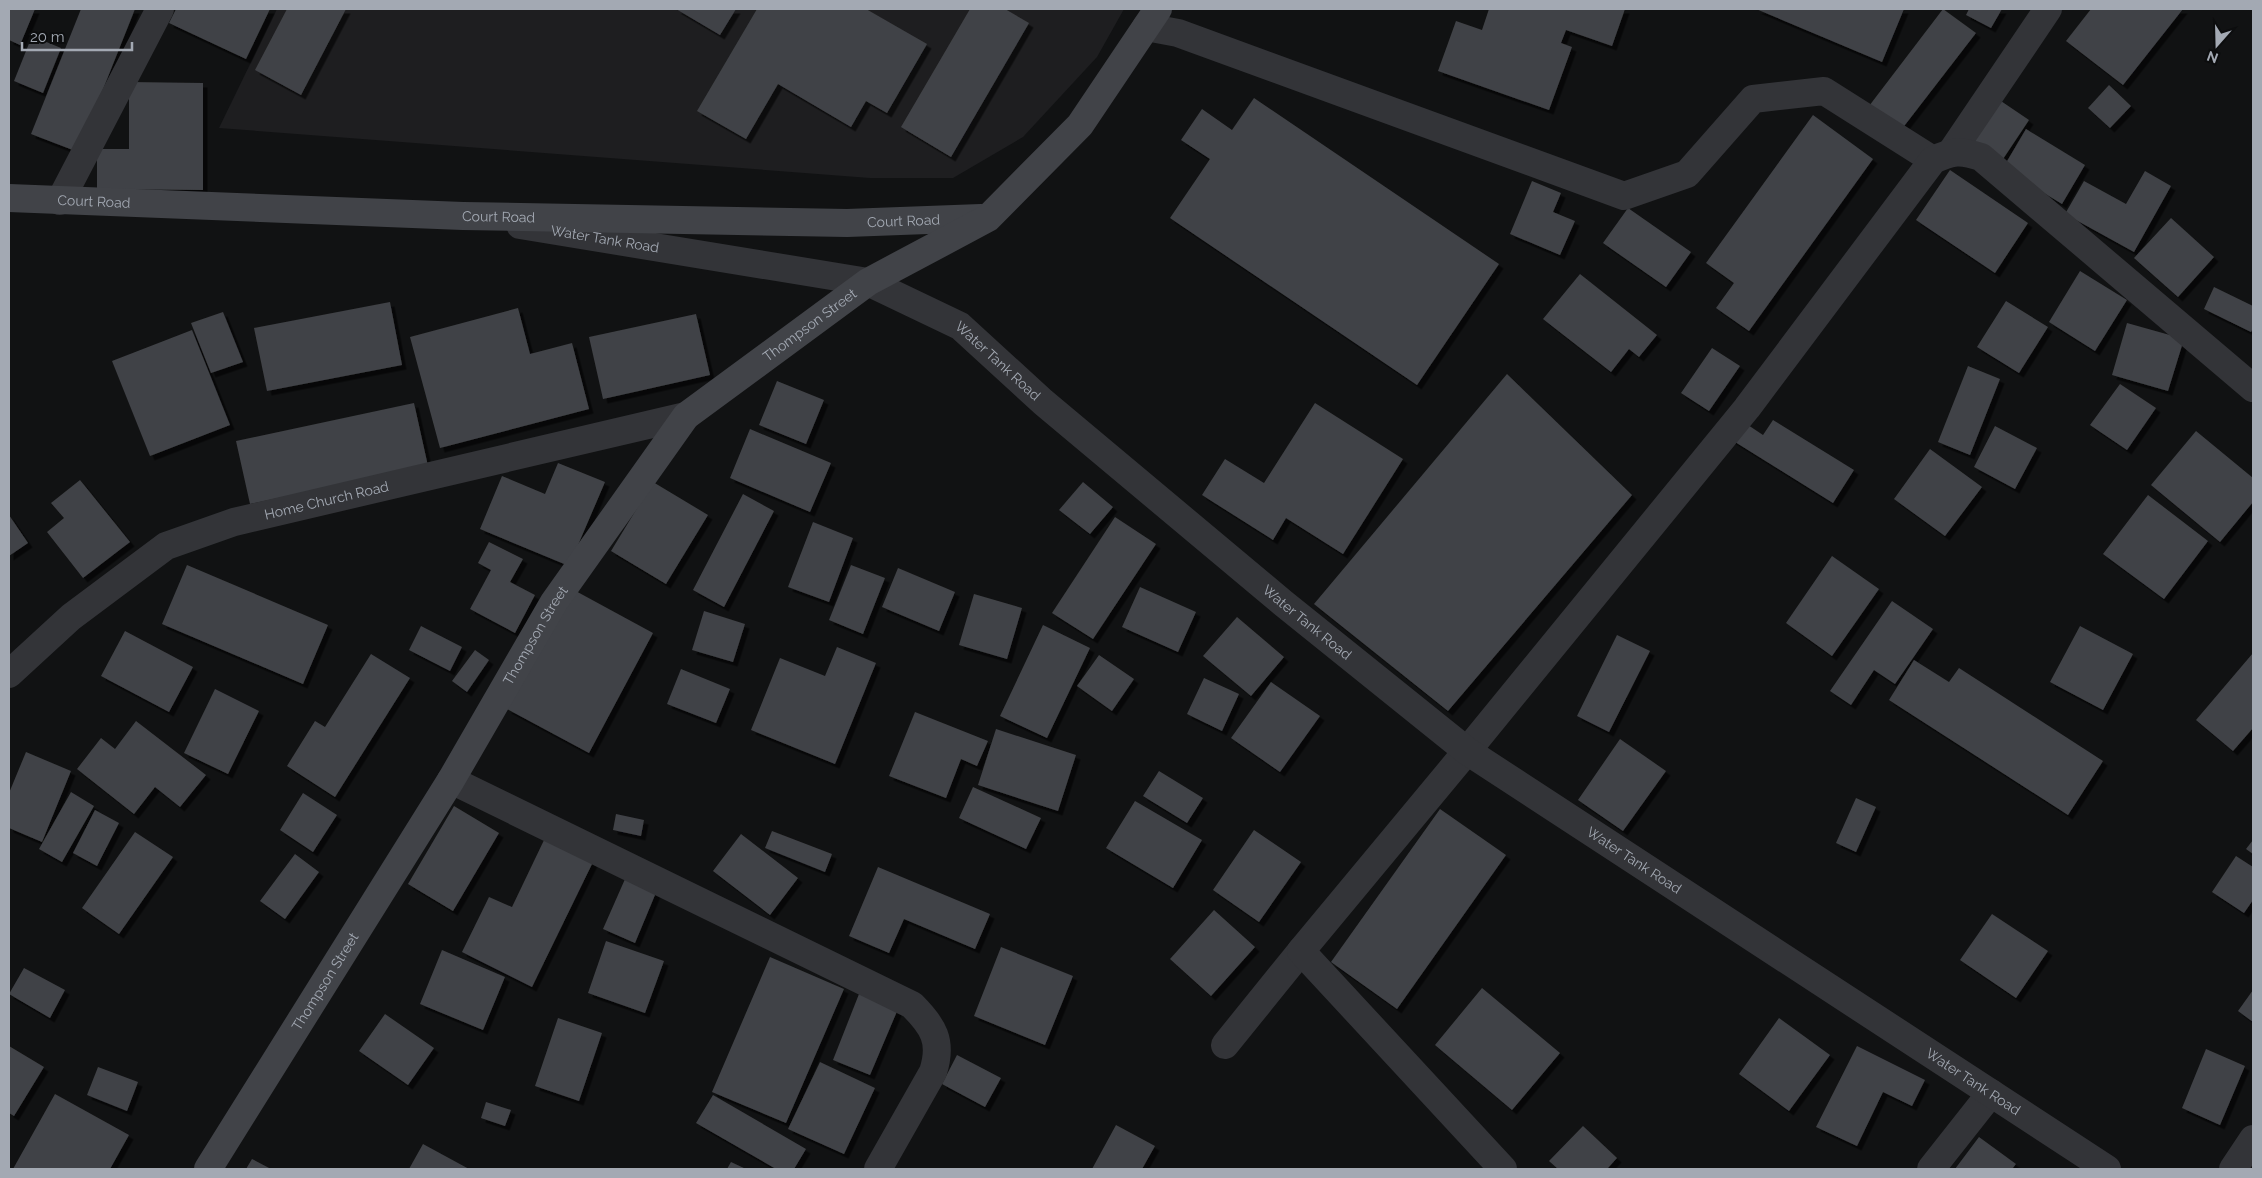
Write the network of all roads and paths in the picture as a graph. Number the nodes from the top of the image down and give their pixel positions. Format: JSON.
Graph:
{"nodes":[{"id":1,"x":160,"y":9,"type":"edge"},
{"id":2,"x":2048,"y":9,"type":"edge"},
{"id":3,"x":1152,"y":18,"type":"edge"},
{"id":4,"x":1942,"y":155,"type":"junction"},
{"id":5,"x":9,"y":198,"type":"edge"},
{"id":6,"x":60,"y":202,"type":"junction"},
{"id":7,"x":463,"y":216,"type":"junction"},
{"id":8,"x":988,"y":218,"type":"junction"},
{"id":9,"x":868,"y":282,"type":"junction"},
{"id":10,"x":2253,"y":388,"type":"edge"},
{"id":11,"x":686,"y":416,"type":"junction"},
{"id":12,"x":9,"y":674,"type":"edge"},
{"id":13,"x":1467,"y":751,"type":"junction"},
{"id":14,"x":451,"y":780,"type":"junction"},
{"id":15,"x":1301,"y":951,"type":"junction"},
{"id":16,"x":1225,"y":1045,"type":"dead end"},
{"id":17,"x":1992,"y":1093,"type":"junction"},
{"id":18,"x":2253,"y":1139,"type":"edge"},
{"id":19,"x":208,"y":1169,"type":"edge"},
{"id":20,"x":878,"y":1169,"type":"edge"},
{"id":21,"x":1503,"y":1169,"type":"edge"},
{"id":22,"x":1931,"y":1169,"type":"edge"},
{"id":23,"x":2107,"y":1169,"type":"edge"},
{"id":24,"x":2233,"y":1169,"type":"edge"}],
"edges":[{"from":1,"to":6,"type":"street"},
{"from":2,"to":4,"type":"street"},
{"from":3,"to":4,"type":"street"},
{"from":3,"to":8,"type":"main road","name":"Thompson Street"},
{"from":4,"to":10,"type":"street"},
{"from":4,"to":13,"type":"street"},
{"from":5,"to":6,"type":"main road","name":"Court Road"},
{"from":6,"to":7,"type":"main road","name":"Court Road"},
{"from":7,"to":8,"type":"main road","name":"Court Road"},
{"from":7,"to":9,"type":"street","name":"Water Tank Road"},
{"from":8,"to":9,"type":"main road","name":"Thompson Street"},
{"from":9,"to":11,"type":"main road","name":"Thompson Street"},
{"from":9,"to":13,"type":"street","name":"Water Tank Road"},
{"from":11,"to":12,"type":"street","name":"Home Church Road"},
{"from":11,"to":14,"type":"main road","name":"Thompson Street"},
{"from":13,"to":15,"type":"street"},
{"from":13,"to":17,"type":"street","name":"Water Tank Road"},
{"from":14,"to":19,"type":"main road","name":"Thompson Street"},
{"from":14,"to":20,"type":"street"},
{"from":15,"to":16,"type":"street"},
{"from":15,"to":21,"type":"street"},
{"from":17,"to":22,"type":"street"},
{"from":17,"to":23,"type":"street","name":"Water Tank Road"},
{"from":18,"to":24,"type":"street"}]}
